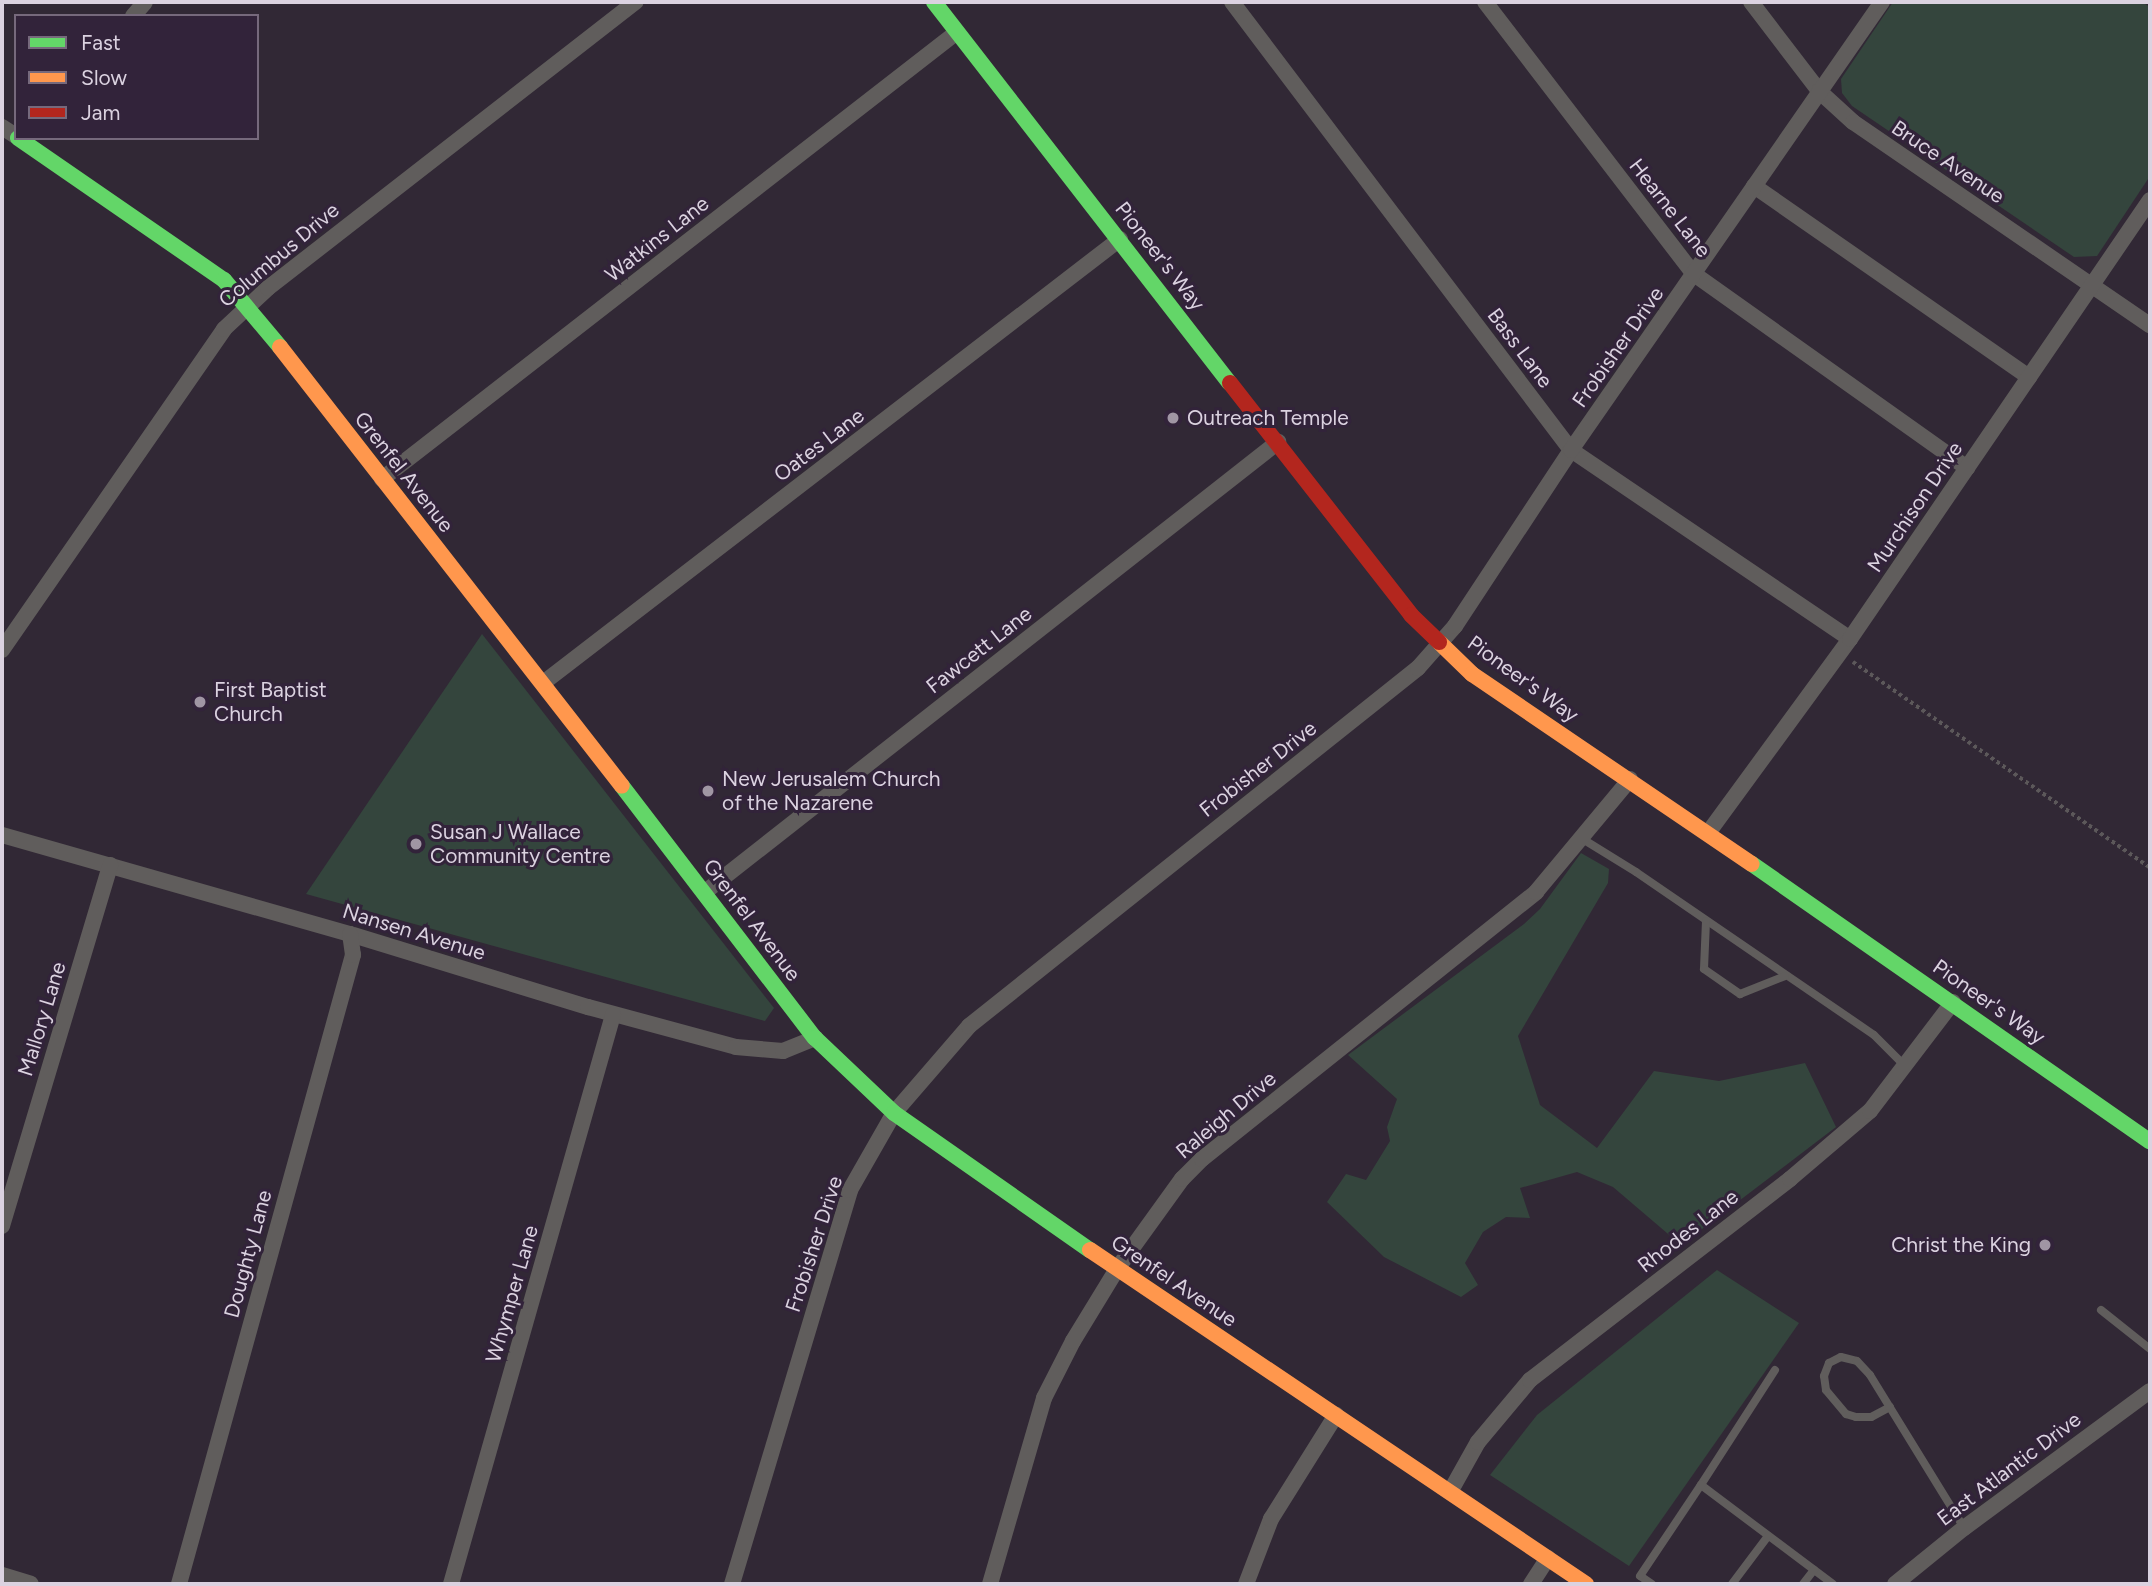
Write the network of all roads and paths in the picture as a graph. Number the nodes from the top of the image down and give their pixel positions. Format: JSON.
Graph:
{"nodes":[{"id":1,"x":636,"y":2,"type":"edge"},
{"id":2,"x":934,"y":2,"type":"edge"},
{"id":3,"x":1232,"y":2,"type":"edge"},
{"id":4,"x":1485,"y":2,"type":"edge"},
{"id":5,"x":1751,"y":2,"type":"edge"},
{"id":6,"x":1882,"y":2,"type":"edge"},
{"id":7,"x":957,"y":32,"type":"junction"},
{"id":8,"x":1819,"y":91,"type":"junction"},
{"id":9,"x":42,"y":145,"type":"edge"},
{"id":10,"x":1754,"y":186,"type":"junction"},
{"id":11,"x":2150,"y":200,"type":"edge"},
{"id":12,"x":1120,"y":239,"type":"junction"},
{"id":13,"x":1694,"y":274,"type":"junction"},
{"id":14,"x":2092,"y":285,"type":"junction"},
{"id":15,"x":248,"y":307,"type":"junction"},
{"id":16,"x":2150,"y":325,"type":"edge"},
{"id":17,"x":2029,"y":377,"type":"junction"},
{"id":18,"x":1278,"y":442,"type":"junction"},
{"id":19,"x":1571,"y":450,"type":"junction"},
{"id":20,"x":1967,"y":468,"type":"junction"},
{"id":21,"x":382,"y":479,"type":"junction"},
{"id":22,"x":1850,"y":639,"type":"junction"},
{"id":23,"x":1440,"y":643,"type":"junction"},
{"id":24,"x":2,"y":650,"type":"edge"},
{"id":25,"x":1839,"y":653,"type":"junction"},
{"id":26,"x":542,"y":683,"type":"junction"},
{"id":27,"x":1630,"y":779,"type":"junction"},
{"id":28,"x":1708,"y":833,"type":"junction"},
{"id":29,"x":2,"y":835,"type":"edge"},
{"id":30,"x":1581,"y":838,"type":"junction"},
{"id":31,"x":110,"y":865,"type":"junction"},
{"id":32,"x":2150,"y":868,"type":"edge"},
{"id":33,"x":705,"y":892,"type":"junction"},
{"id":34,"x":1706,"y":921,"type":"junction"},
{"id":35,"x":350,"y":934,"type":"junction"},
{"id":36,"x":1785,"y":976,"type":"junction"},
{"id":37,"x":1953,"y":1002,"type":"junction"},
{"id":38,"x":613,"y":1015,"type":"junction"},
{"id":39,"x":815,"y":1038,"type":"junction"},
{"id":40,"x":1905,"y":1066,"type":"junction"},
{"id":41,"x":894,"y":1113,"type":"junction"},
{"id":42,"x":2150,"y":1142,"type":"edge"},
{"id":43,"x":2,"y":1226,"type":"edge"},
{"id":44,"x":1117,"y":1269,"type":"junction"},
{"id":45,"x":2101,"y":1310,"type":"dead end"},
{"id":46,"x":2150,"y":1349,"type":"edge"},
{"id":47,"x":1774,"y":1370,"type":"dead end"},
{"id":48,"x":2150,"y":1391,"type":"edge"},
{"id":49,"x":1890,"y":1407,"type":"junction"},
{"id":50,"x":1336,"y":1415,"type":"junction"},
{"id":51,"x":1701,"y":1485,"type":"junction"},
{"id":52,"x":1450,"y":1492,"type":"junction"},
{"id":53,"x":1964,"y":1528,"type":"junction"},
{"id":54,"x":1768,"y":1536,"type":"junction"},
{"id":55,"x":1548,"y":1558,"type":"junction"},
{"id":56,"x":1814,"y":1570,"type":"junction"},
{"id":57,"x":2,"y":1575,"type":"edge"},
{"id":58,"x":1638,"y":1580,"type":"edge"},
{"id":59,"x":31,"y":1584,"type":"edge"},
{"id":60,"x":178,"y":1584,"type":"edge"},
{"id":61,"x":451,"y":1584,"type":"edge"},
{"id":62,"x":732,"y":1584,"type":"edge"},
{"id":63,"x":990,"y":1584,"type":"edge"},
{"id":64,"x":1246,"y":1584,"type":"edge"},
{"id":65,"x":1531,"y":1584,"type":"edge"},
{"id":66,"x":1586,"y":1584,"type":"edge"},
{"id":67,"x":1652,"y":1584,"type":"edge"},
{"id":68,"x":1732,"y":1584,"type":"edge"},
{"id":69,"x":1802,"y":1584,"type":"edge"},
{"id":70,"x":1833,"y":1584,"type":"edge"},
{"id":71,"x":1895,"y":1584,"type":"edge"}],
"edges":[{"from":1,"to":15,"type":"street","name":"Columbus Drive"},
{"from":2,"to":7,"type":"street","name":"Pioneer's Way"},
{"from":3,"to":19,"type":"street","name":"Bass Lane"},
{"from":4,"to":13,"type":"street","name":"Hearne Lane"},
{"from":5,"to":8,"type":"street","name":"Bruce Avenue"},
{"from":6,"to":8,"type":"street","name":"Frobisher Drive"},
{"from":7,"to":12,"type":"street","name":"Pioneer's Way"},
{"from":7,"to":21,"type":"street","name":"Watkins Lane"},
{"from":8,"to":10,"type":"street","name":"Frobisher Drive"},
{"from":8,"to":14,"type":"street","name":"Bruce Avenue"},
{"from":9,"to":15,"type":"street","name":"Grenfel Avenue"},
{"from":10,"to":13,"type":"street","name":"Frobisher Drive"},
{"from":10,"to":17,"type":"street"},
{"from":11,"to":14,"type":"street","name":"Murchison Drive"},
{"from":12,"to":18,"type":"street","name":"Pioneer's Way"},
{"from":12,"to":26,"type":"street","name":"Oates Lane"},
{"from":13,"to":19,"type":"street","name":"Frobisher Drive"},
{"from":13,"to":20,"type":"street","name":"Hearne Lane"},
{"from":14,"to":16,"type":"street","name":"Bruce Avenue"},
{"from":14,"to":17,"type":"street","name":"Murchison Drive"},
{"from":15,"to":21,"type":"street","name":"Grenfel Avenue"},
{"from":15,"to":24,"type":"street","name":"Columbus Drive"},
{"from":17,"to":20,"type":"street","name":"Murchison Drive"},
{"from":18,"to":23,"type":"street","name":"Pioneer's Way"},
{"from":18,"to":33,"type":"street","name":"Fawcett Lane"},
{"from":19,"to":22,"type":"street","name":"Bass Lane"},
{"from":19,"to":23,"type":"street","name":"Frobisher Drive"},
{"from":20,"to":22,"type":"street","name":"Murchison Drive"},
{"from":21,"to":26,"type":"street","name":"Grenfel Avenue"},
{"from":22,"to":25,"type":"street","name":"Murchison Drive"},
{"from":23,"to":27,"type":"street","name":"Pioneer's Way"},
{"from":23,"to":41,"type":"street","name":"Frobisher Drive"},
{"from":25,"to":28,"type":"street","name":"Murchison Drive"},
{"from":25,"to":32,"type":"path"},
{"from":26,"to":33,"type":"street","name":"Grenfel Avenue"},
{"from":27,"to":28,"type":"street","name":"Pioneer's Way"},
{"from":27,"to":30,"type":"street","name":"Raleigh Drive"},
{"from":28,"to":37,"type":"street","name":"Pioneer's Way"},
{"from":29,"to":31,"type":"street","name":"Nansen Avenue"},
{"from":30,"to":34,"type":"lane"},
{"from":30,"to":44,"type":"street","name":"Raleigh Drive"},
{"from":31,"to":35,"type":"street","name":"Nansen Avenue"},
{"from":31,"to":43,"type":"street","name":"Mallory Lane"},
{"from":33,"to":39,"type":"street","name":"Grenfel Avenue"},
{"from":34,"to":36,"type":"lane"},
{"from":34,"to":36,"type":"lane"},
{"from":35,"to":38,"type":"street","name":"Nansen Avenue"},
{"from":35,"to":60,"type":"street","name":"Doughty Lane"},
{"from":36,"to":40,"type":"lane"},
{"from":37,"to":40,"type":"street","name":"Rhodes Lane"},
{"from":37,"to":42,"type":"street","name":"Pioneer's Way"},
{"from":38,"to":39,"type":"street","name":"Nansen Avenue"},
{"from":38,"to":61,"type":"street","name":"Whymper Lane"},
{"from":39,"to":41,"type":"street","name":"Grenfel Avenue"},
{"from":40,"to":52,"type":"street","name":"Rhodes Lane"},
{"from":41,"to":44,"type":"street","name":"Grenfel Avenue"},
{"from":41,"to":62,"type":"street","name":"Frobisher Drive"},
{"from":44,"to":50,"type":"street","name":"Grenfel Avenue"},
{"from":44,"to":63,"type":"street","name":"Raleigh Drive"},
{"from":45,"to":46,"type":"lane"},
{"from":47,"to":51,"type":"lane"},
{"from":48,"to":53,"type":"street","name":"East Atlantic Drive"},
{"from":49,"to":49,"type":"lane"},
{"from":49,"to":53,"type":"lane"},
{"from":50,"to":52,"type":"street","name":"Grenfel Avenue"},
{"from":50,"to":64,"type":"street"},
{"from":51,"to":54,"type":"lane"},
{"from":51,"to":58,"type":"lane"},
{"from":52,"to":55,"type":"street","name":"Grenfel Avenue"},
{"from":53,"to":71,"type":"street","name":"East Atlantic Drive"},
{"from":54,"to":56,"type":"lane"},
{"from":54,"to":68,"type":"lane"},
{"from":55,"to":65,"type":"street"},
{"from":55,"to":66,"type":"street","name":"Grenfel Avenue"},
{"from":56,"to":69,"type":"lane"},
{"from":56,"to":70,"type":"lane"},
{"from":57,"to":59,"type":"street"},
{"from":58,"to":67,"type":"lane"}]}
